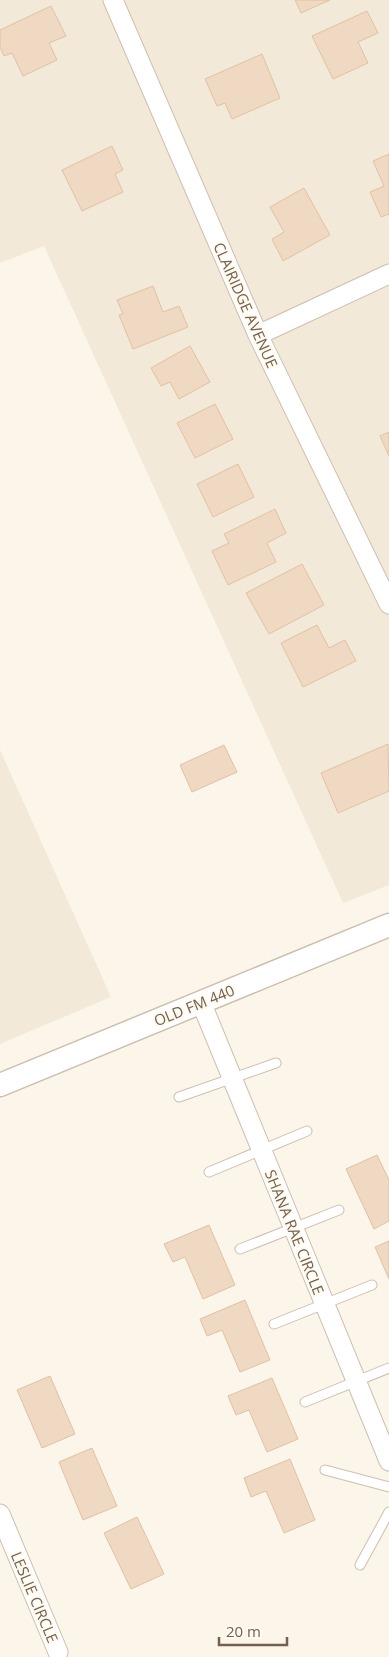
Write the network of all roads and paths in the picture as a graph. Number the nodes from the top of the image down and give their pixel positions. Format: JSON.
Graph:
{"nodes":[{"id":1,"x":113,"y":0,"type":"edge"},
{"id":2,"x":389,"y":274,"type":"edge"},
{"id":3,"x":258,"y":335,"type":"junction"},
{"id":4,"x":389,"y":604,"type":"edge"},
{"id":5,"x":389,"y":925,"type":"edge"},
{"id":6,"x":201,"y":1002,"type":"junction"},
{"id":7,"x":276,"y":1063,"type":"dead end"},
{"id":8,"x":232,"y":1077,"type":"junction"},
{"id":9,"x":0,"y":1085,"type":"edge"},
{"id":10,"x":179,"y":1097,"type":"dead end"},
{"id":11,"x":307,"y":1131,"type":"dead end"},
{"id":12,"x":262,"y":1150,"type":"junction"},
{"id":13,"x":209,"y":1172,"type":"dead end"},
{"id":14,"x":339,"y":1210,"type":"dead end"},
{"id":15,"x":293,"y":1228,"type":"junction"},
{"id":16,"x":240,"y":1249,"type":"dead end"},
{"id":17,"x":372,"y":1285,"type":"dead end"},
{"id":18,"x":324,"y":1304,"type":"junction"},
{"id":19,"x":274,"y":1324,"type":"dead end"},
{"id":20,"x":389,"y":1368,"type":"edge"},
{"id":21,"x":356,"y":1382,"type":"junction"},
{"id":22,"x":305,"y":1402,"type":"dead end"},
{"id":23,"x":389,"y":1461,"type":"edge"},
{"id":24,"x":325,"y":1470,"type":"dead end"},
{"id":25,"x":389,"y":1487,"type":"edge"},
{"id":26,"x":389,"y":1512,"type":"edge"},
{"id":27,"x":0,"y":1514,"type":"edge"},
{"id":28,"x":360,"y":1565,"type":"dead end"},
{"id":29,"x":58,"y":1652,"type":"dead end"}],
"edges":[{"from":1,"to":3,"type":"street","name":"CLAIRIDGE AVENUE"},
{"from":2,"to":3,"type":"street"},
{"from":3,"to":4,"type":"street","name":"CLAIRIDGE AVENUE"},
{"from":5,"to":6,"type":"street","name":"OLD FM 440"},
{"from":6,"to":8,"type":"street","name":"SHANA RAE CIRCLE"},
{"from":6,"to":9,"type":"street","name":"OLD FM 440"},
{"from":7,"to":8,"type":"lane"},
{"from":8,"to":10,"type":"lane"},
{"from":8,"to":12,"type":"street","name":"SHANA RAE CIRCLE"},
{"from":11,"to":12,"type":"lane"},
{"from":12,"to":13,"type":"lane"},
{"from":12,"to":15,"type":"street","name":"SHANA RAE CIRCLE"},
{"from":14,"to":15,"type":"lane"},
{"from":15,"to":16,"type":"lane"},
{"from":15,"to":18,"type":"street","name":"SHANA RAE CIRCLE"},
{"from":17,"to":18,"type":"lane"},
{"from":18,"to":19,"type":"lane"},
{"from":18,"to":21,"type":"street","name":"SHANA RAE CIRCLE"},
{"from":20,"to":21,"type":"lane"},
{"from":21,"to":22,"type":"lane"},
{"from":21,"to":23,"type":"street","name":"SHANA RAE CIRCLE"},
{"from":24,"to":25,"type":"lane"},
{"from":26,"to":28,"type":"lane"},
{"from":27,"to":29,"type":"street","name":"LESLIE CIRCLE"}]}
